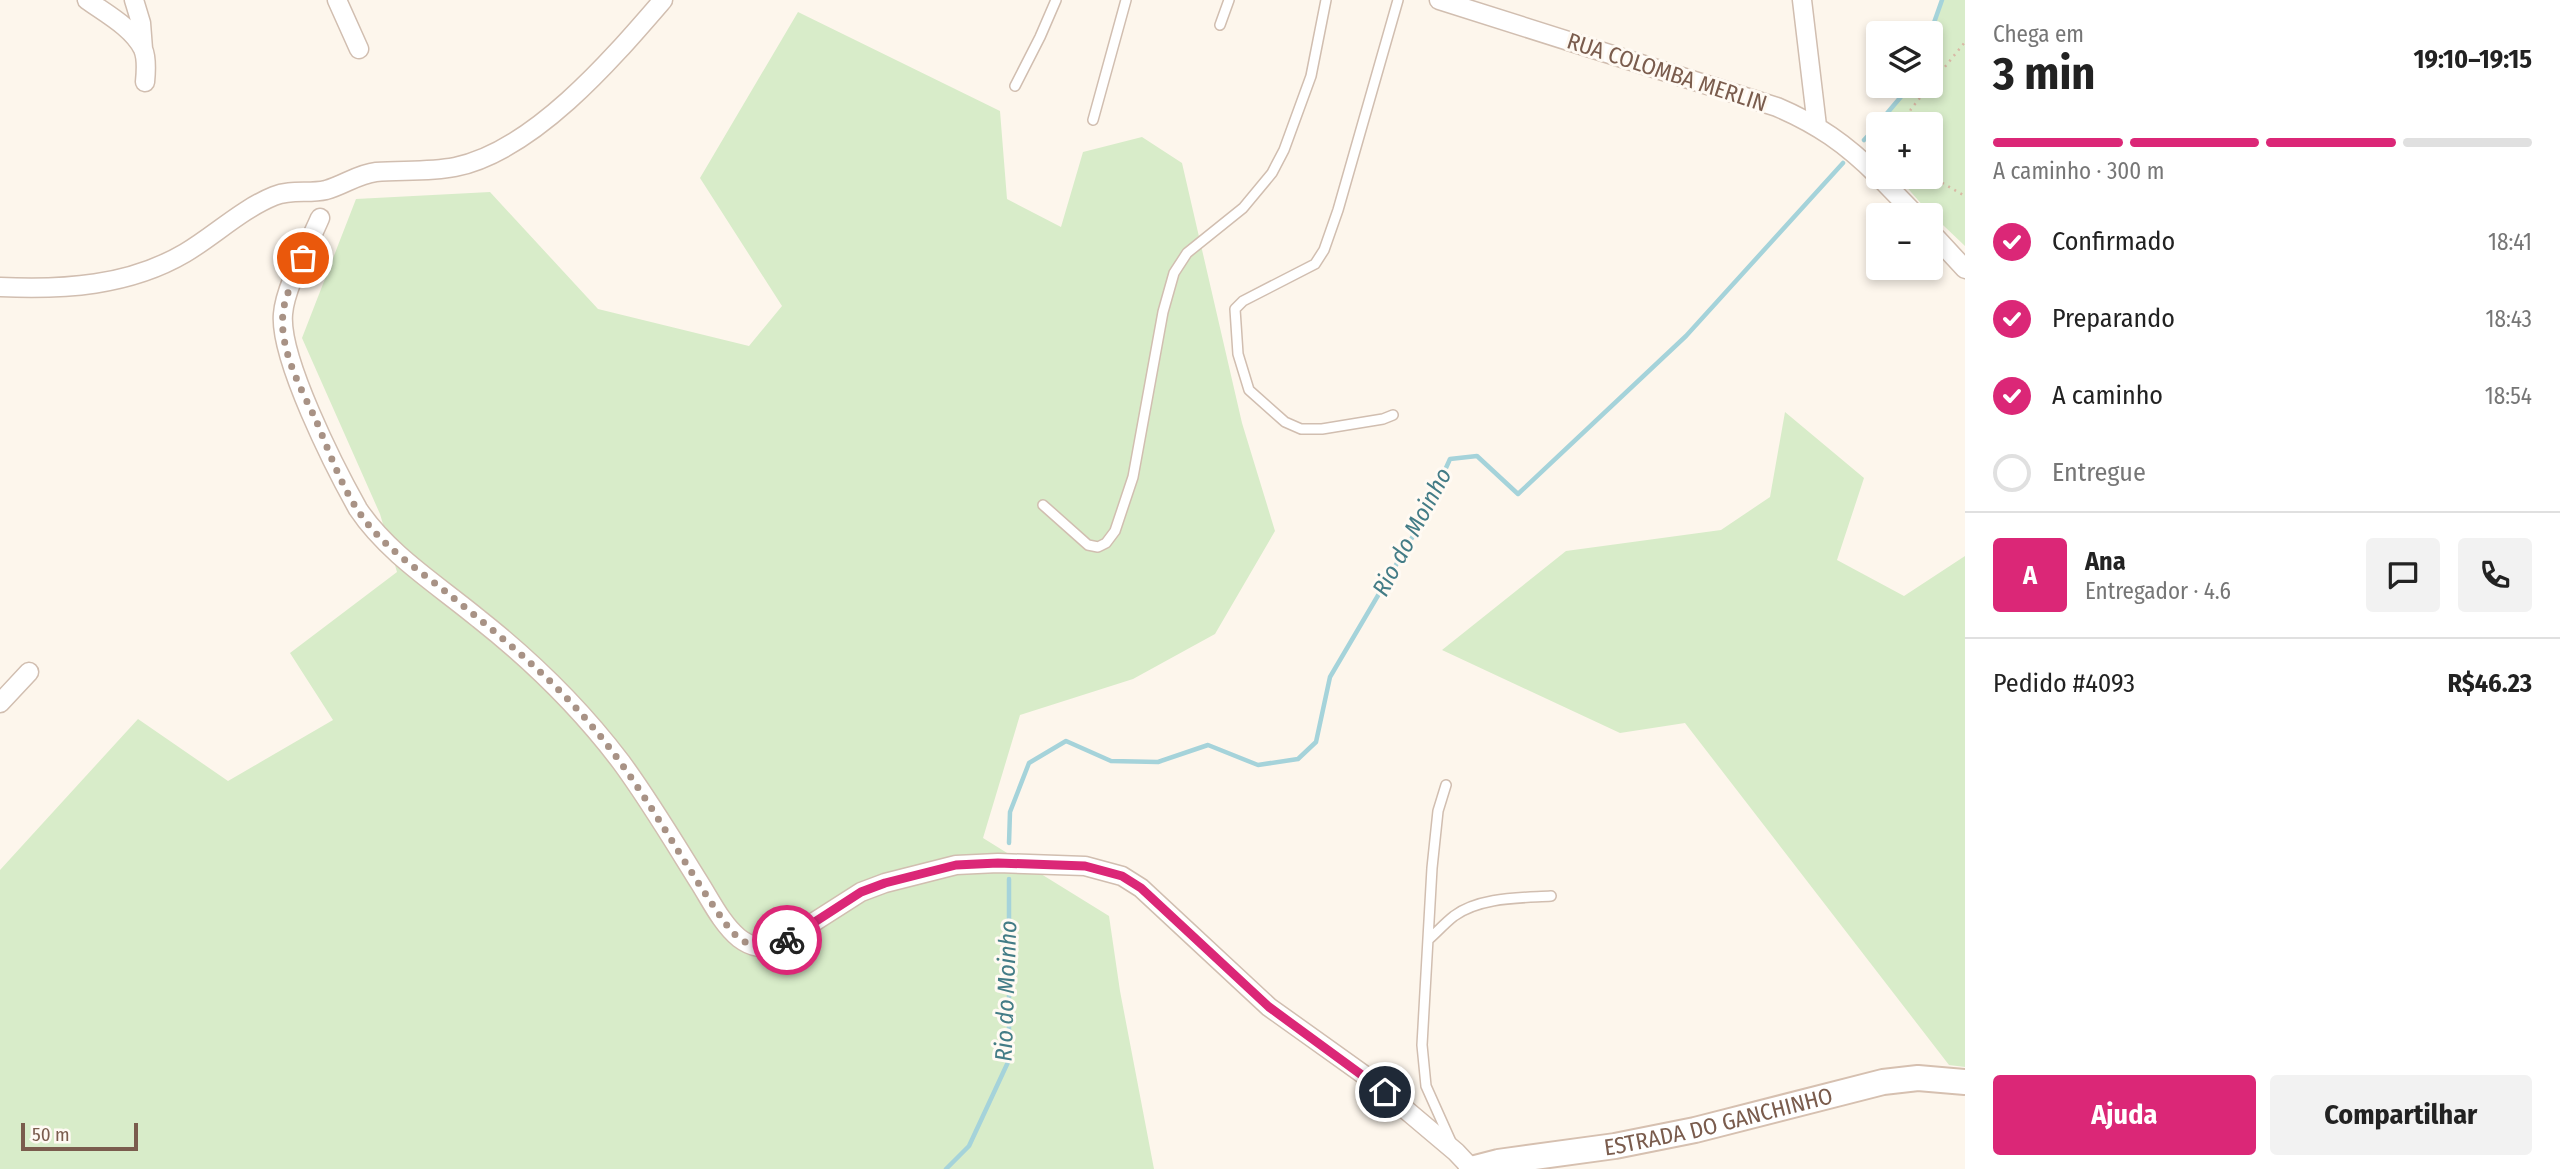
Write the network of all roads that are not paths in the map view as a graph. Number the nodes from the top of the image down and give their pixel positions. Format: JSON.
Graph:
{"nodes":[{"id":1,"x":87,"y":0,"type":"edge"},
{"id":2,"x":134,"y":0,"type":"edge"},
{"id":3,"x":337,"y":0,"type":"edge"},
{"id":4,"x":663,"y":0,"type":"edge"},
{"id":5,"x":1056,"y":0,"type":"edge"},
{"id":6,"x":1126,"y":0,"type":"edge"},
{"id":7,"x":1228,"y":0,"type":"edge"},
{"id":8,"x":1326,"y":0,"type":"edge"},
{"id":9,"x":1398,"y":0,"type":"edge"},
{"id":10,"x":1439,"y":0,"type":"edge"},
{"id":11,"x":1802,"y":0,"type":"edge"},
{"id":12,"x":1220,"y":25,"type":"dead end"},
{"id":13,"x":143,"y":49,"type":"junction"},
{"id":14,"x":359,"y":49,"type":"dead end"},
{"id":15,"x":145,"y":82,"type":"dead end"},
{"id":16,"x":1014,"y":86,"type":"dead end"},
{"id":17,"x":1093,"y":120,"type":"dead end"},
{"id":18,"x":1817,"y":126,"type":"junction"},
{"id":19,"x":1866,"y":165,"type":"edge"},
{"id":20,"x":1891,"y":189,"type":"edge"},
{"id":21,"x":1904,"y":203,"type":"edge"},
{"id":22,"x":320,"y":218,"type":"dead end"},
{"id":23,"x":1943,"y":245,"type":"edge"},
{"id":24,"x":1965,"y":269,"type":"edge"},
{"id":25,"x":0,"y":287,"type":"edge"},
{"id":26,"x":1393,"y":415,"type":"dead end"},
{"id":27,"x":1043,"y":505,"type":"dead end"},
{"id":28,"x":29,"y":673,"type":"dead end"},
{"id":29,"x":0,"y":703,"type":"edge"},
{"id":30,"x":1446,"y":785,"type":"dead end"},
{"id":31,"x":1551,"y":896,"type":"dead end"},
{"id":32,"x":1429,"y":939,"type":"junction"},
{"id":33,"x":1965,"y":1082,"type":"edge"},
{"id":34,"x":1466,"y":1163,"type":"edge"}],
"edges":[{"from":1,"to":13,"type":"street"},
{"from":2,"to":13,"type":"street"},
{"from":3,"to":14,"type":"street"},
{"from":4,"to":25,"type":"street"},
{"from":5,"to":16,"type":"lane"},
{"from":6,"to":17,"type":"lane"},
{"from":7,"to":12,"type":"lane"},
{"from":8,"to":27,"type":"lane"},
{"from":9,"to":26,"type":"lane"},
{"from":10,"to":18,"type":"street","name":"RUA COLOMBA MERLIN"},
{"from":11,"to":18,"type":"street"},
{"from":13,"to":15,"type":"street"},
{"from":18,"to":19,"type":"street","name":"RUA COLOMBA MERLIN"},
{"from":20,"to":21,"type":"street","name":"RUA COLOMBA MERLIN"},
{"from":22,"to":34,"type":"street"},
{"from":23,"to":24,"type":"street"},
{"from":28,"to":29,"type":"street"},
{"from":30,"to":32,"type":"lane"},
{"from":31,"to":32,"type":"lane"},
{"from":32,"to":34,"type":"lane"},
{"from":33,"to":34,"type":"street","name":"ESTRADA DO GANCHINHO"}]}
